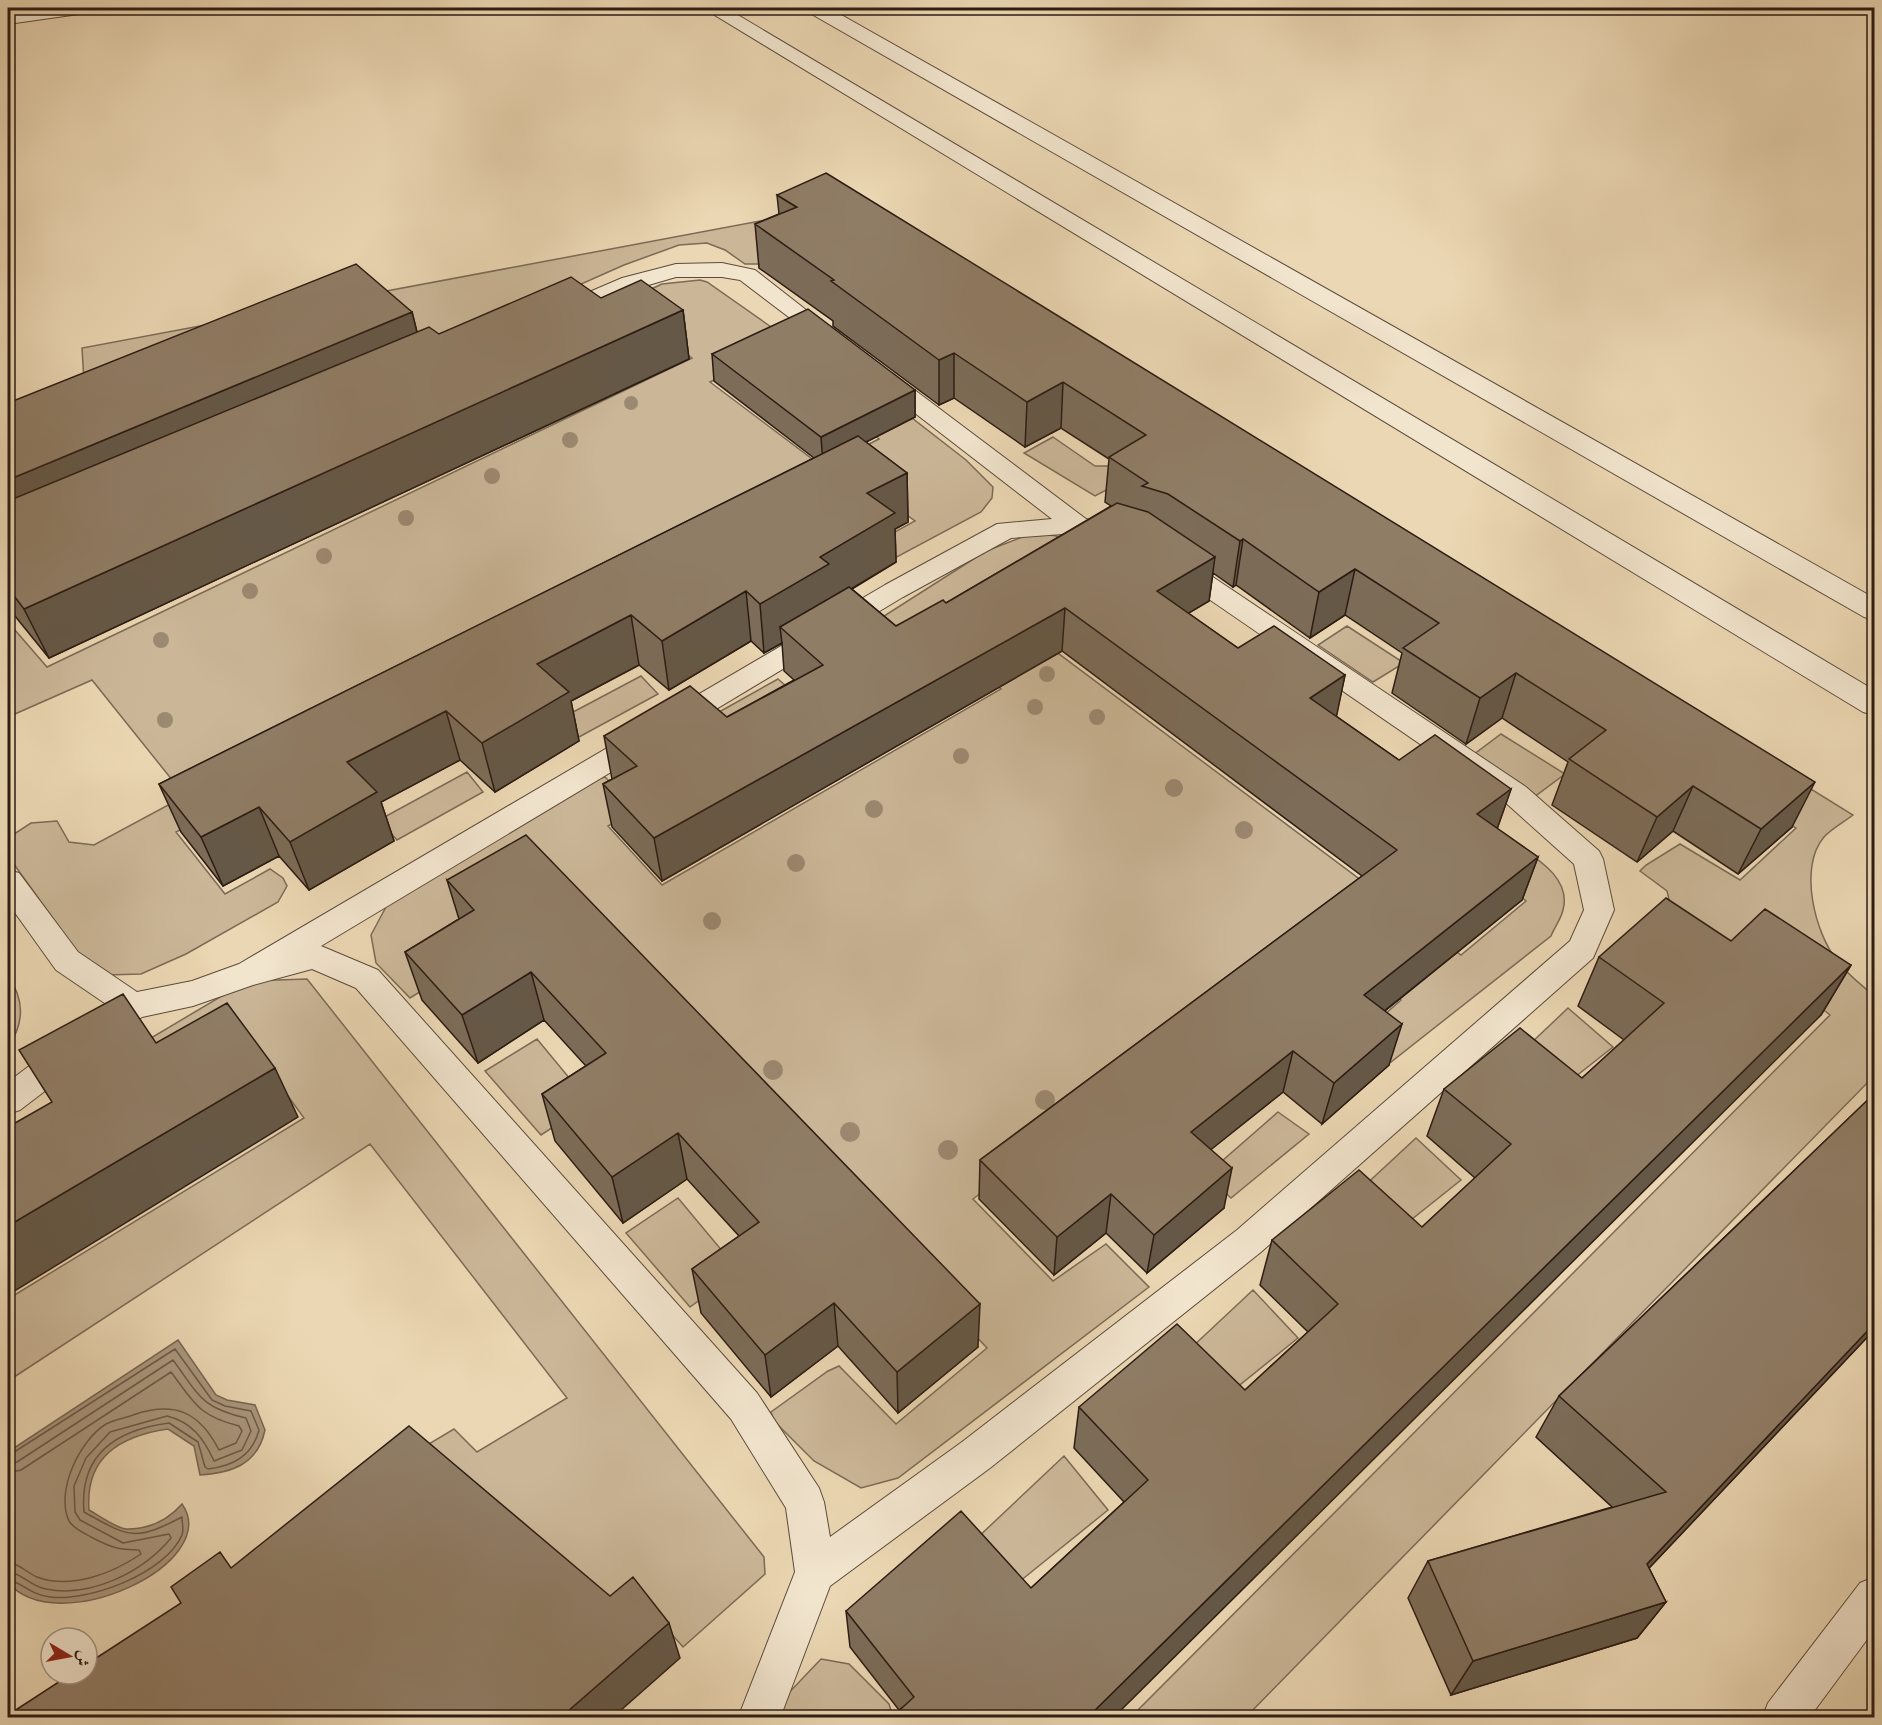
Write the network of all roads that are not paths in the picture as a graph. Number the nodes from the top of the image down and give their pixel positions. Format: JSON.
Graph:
{"nodes":[{"id":1,"x":79,"y":8,"type":"edge"},
{"id":2,"x":713,"y":8,"type":"edge"},
{"id":3,"x":815,"y":8,"type":"edge"},
{"id":4,"x":8,"y":18,"type":"edge"},
{"id":5,"x":544,"y":320,"type":"edge"},
{"id":6,"x":850,"y":352,"type":"edge"},
{"id":7,"x":868,"y":367,"type":"edge"},
{"id":8,"x":1077,"y":525,"type":"junction"},
{"id":9,"x":1875,"y":610,"type":"edge"},
{"id":10,"x":1875,"y":704,"type":"edge"},
{"id":11,"x":8,"y":881,"type":"edge"},
{"id":12,"x":250,"y":973,"type":"junction"},
{"id":13,"x":133,"y":1006,"type":"junction"},
{"id":14,"x":8,"y":1100,"type":"edge"},
{"id":15,"x":815,"y":1572,"type":"junction"},
{"id":16,"x":1875,"y":1597,"type":"edge"},
{"id":17,"x":756,"y":1711,"type":"edge"},
{"id":18,"x":1783,"y":1718,"type":"edge"}],
"edges":[{"from":1,"to":4,"type":"street"},
{"from":2,"to":10,"type":"street"},
{"from":3,"to":9,"type":"street"},
{"from":5,"to":6,"type":"lane"},
{"from":7,"to":8,"type":"lane"},
{"from":8,"to":12,"type":"lane"},
{"from":8,"to":15,"type":"lane"},
{"from":11,"to":13,"type":"lane"},
{"from":12,"to":13,"type":"lane"},
{"from":12,"to":15,"type":"lane"},
{"from":13,"to":14,"type":"lane"},
{"from":15,"to":17,"type":"lane"},
{"from":16,"to":18,"type":"lane"}]}
